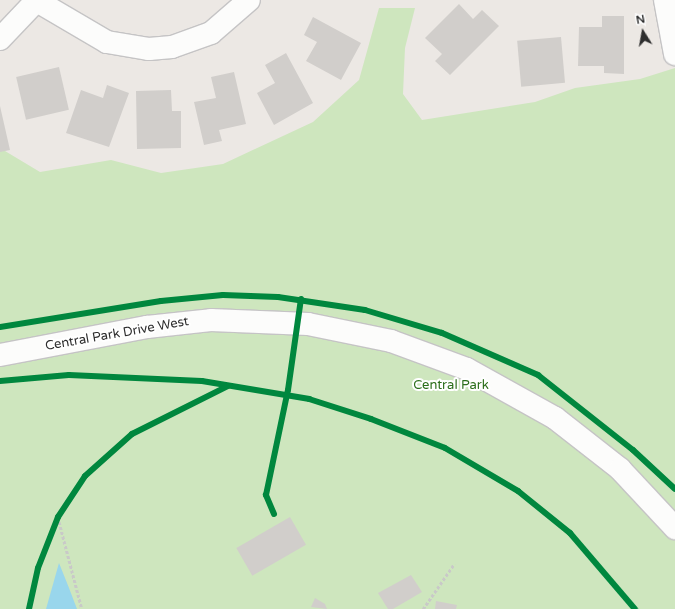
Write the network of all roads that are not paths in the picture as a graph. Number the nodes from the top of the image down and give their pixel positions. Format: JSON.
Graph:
{"nodes":[{"id":1,"x":37,"y":0,"type":"edge"},
{"id":2,"x":249,"y":0,"type":"edge"},
{"id":3,"x":665,"y":0,"type":"edge"},
{"id":4,"x":0,"y":39,"type":"edge"},
{"id":5,"x":675,"y":54,"type":"edge"},
{"id":6,"x":0,"y":355,"type":"edge"},
{"id":7,"x":675,"y":528,"type":"edge"}],
"edges":[{"from":1,"to":2,"type":"street"},
{"from":1,"to":4,"type":"street"},
{"from":3,"to":5,"type":"street"},
{"from":6,"to":7,"type":"street","name":"Central Park Drive West"}]}
